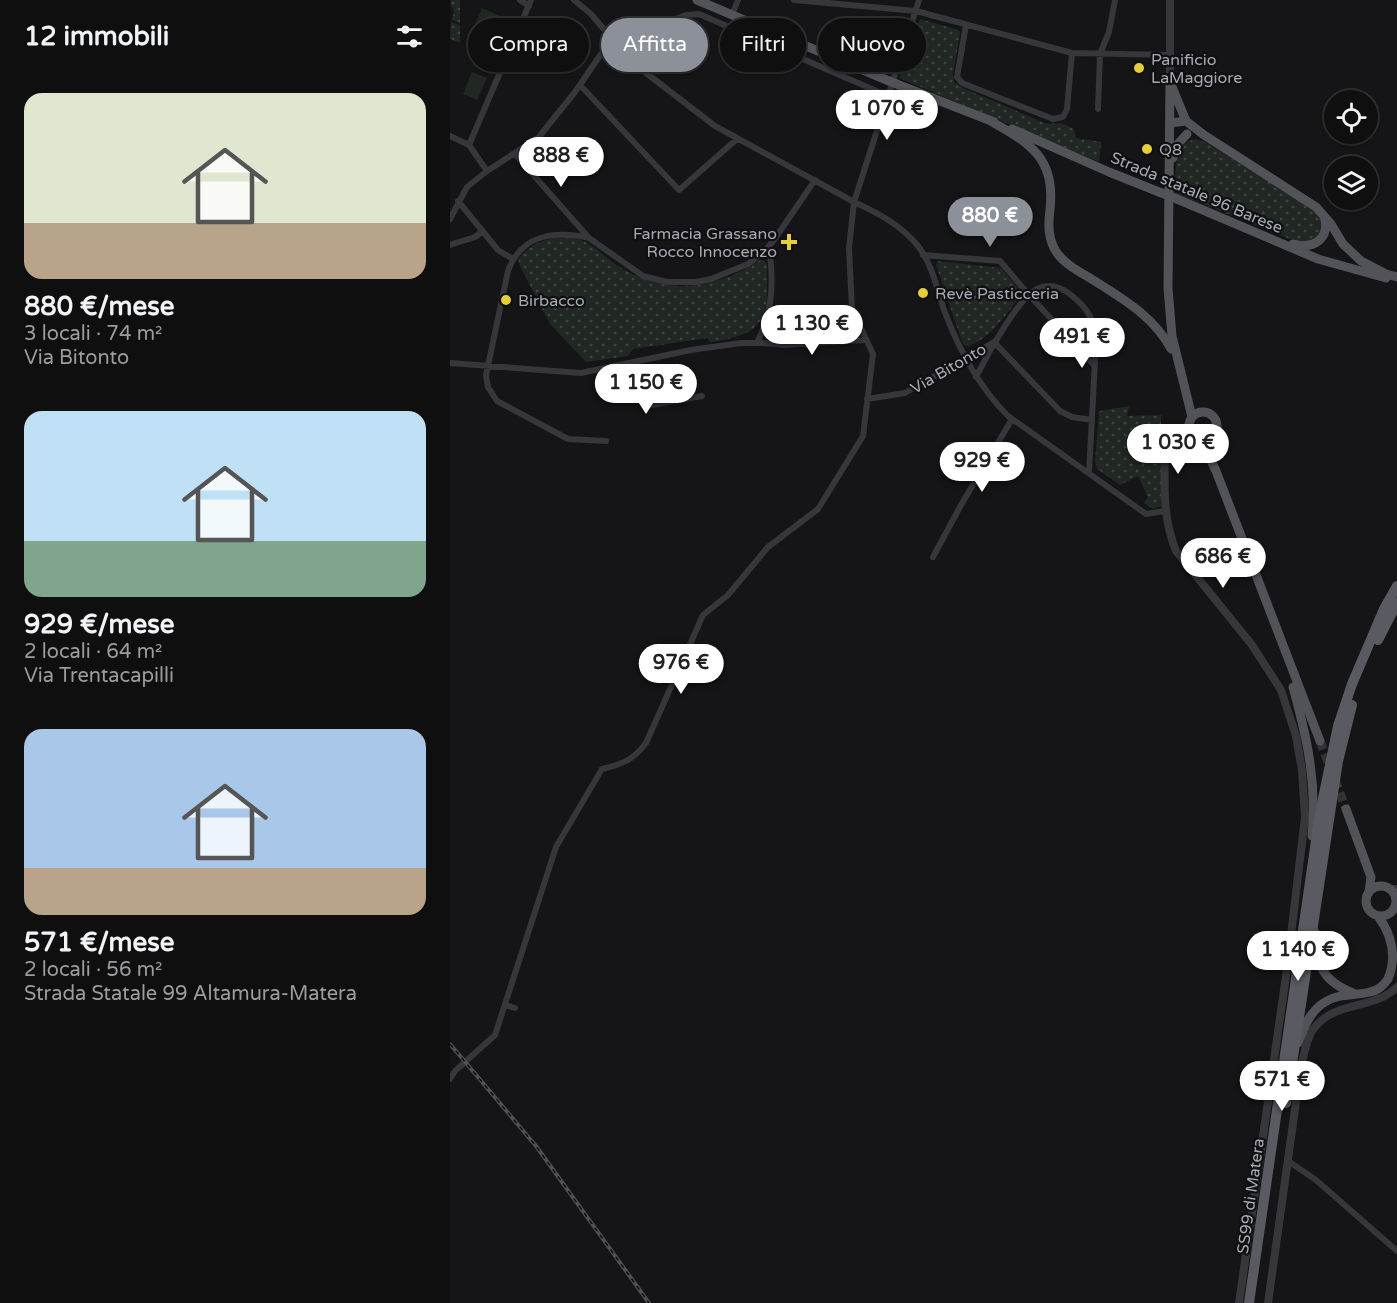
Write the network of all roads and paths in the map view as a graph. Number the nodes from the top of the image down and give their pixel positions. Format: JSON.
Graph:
{"nodes":[{"id":1,"x":520,"y":0,"type":"edge"},
{"id":2,"x":574,"y":0,"type":"edge"},
{"id":3,"x":697,"y":0,"type":"edge"},
{"id":4,"x":738,"y":0,"type":"edge"},
{"id":5,"x":794,"y":0,"type":"edge"},
{"id":6,"x":919,"y":0,"type":"edge"},
{"id":7,"x":1115,"y":0,"type":"edge"},
{"id":8,"x":1170,"y":0,"type":"edge"},
{"id":9,"x":530,"y":3,"type":"edge"},
{"id":10,"x":734,"y":10,"type":"dead end"},
{"id":11,"x":916,"y":11,"type":"junction"},
{"id":12,"x":682,"y":18,"type":"edge"},
{"id":13,"x":601,"y":25,"type":"edge"},
{"id":14,"x":966,"y":25,"type":"junction"},
{"id":15,"x":1072,"y":53,"type":"junction"},
{"id":16,"x":601,"y":54,"type":"edge"},
{"id":17,"x":1100,"y":54,"type":"junction"},
{"id":18,"x":1170,"y":55,"type":"junction"},
{"id":19,"x":645,"y":72,"type":"edge"},
{"id":20,"x":1170,"y":82,"type":"junction"},
{"id":21,"x":580,"y":85,"type":"junction"},
{"id":22,"x":881,"y":93,"type":"dead end"},
{"id":23,"x":1098,"y":109,"type":"dead end"},
{"id":24,"x":989,"y":120,"type":"junction"},
{"id":25,"x":1186,"y":121,"type":"junction"},
{"id":26,"x":1170,"y":125,"type":"junction"},
{"id":27,"x":1187,"y":134,"type":"junction"},
{"id":28,"x":1204,"y":135,"type":"junction"},
{"id":29,"x":450,"y":136,"type":"edge"},
{"id":30,"x":737,"y":139,"type":"junction"},
{"id":31,"x":469,"y":145,"type":"junction"},
{"id":32,"x":515,"y":154,"type":"junction"},
{"id":33,"x":1169,"y":169,"type":"junction"},
{"id":34,"x":487,"y":171,"type":"junction"},
{"id":35,"x":815,"y":180,"type":"junction"},
{"id":36,"x":458,"y":201,"type":"junction"},
{"id":37,"x":854,"y":202,"type":"junction"},
{"id":38,"x":1324,"y":214,"type":"junction"},
{"id":39,"x":450,"y":219,"type":"edge"},
{"id":40,"x":1240,"y":227,"type":"junction"},
{"id":41,"x":483,"y":231,"type":"junction"},
{"id":42,"x":589,"y":238,"type":"junction"},
{"id":43,"x":450,"y":245,"type":"edge"},
{"id":44,"x":769,"y":246,"type":"junction"},
{"id":45,"x":923,"y":255,"type":"junction"},
{"id":46,"x":513,"y":259,"type":"junction"},
{"id":47,"x":1397,"y":278,"type":"edge"},
{"id":48,"x":1029,"y":295,"type":"junction"},
{"id":49,"x":865,"y":340,"type":"junction"},
{"id":50,"x":993,"y":342,"type":"junction"},
{"id":51,"x":757,"y":343,"type":"junction"},
{"id":52,"x":965,"y":358,"type":"junction"},
{"id":53,"x":1177,"y":358,"type":"junction"},
{"id":54,"x":633,"y":362,"type":"junction"},
{"id":55,"x":450,"y":363,"type":"edge"},
{"id":56,"x":1094,"y":365,"type":"junction"},
{"id":57,"x":487,"y":366,"type":"junction"},
{"id":58,"x":976,"y":377,"type":"junction"},
{"id":59,"x":702,"y":396,"type":"dead end"},
{"id":60,"x":867,"y":399,"type":"junction"},
{"id":61,"x":1012,"y":419,"type":"junction"},
{"id":62,"x":1092,"y":420,"type":"junction"},
{"id":63,"x":1193,"y":425,"type":"junction"},
{"id":64,"x":1209,"y":439,"type":"junction"},
{"id":65,"x":606,"y":441,"type":"dead end"},
{"id":66,"x":1216,"y":471,"type":"junction"},
{"id":67,"x":1089,"y":473,"type":"junction"},
{"id":68,"x":1166,"y":511,"type":"junction"},
{"id":69,"x":933,"y":557,"type":"dead end"},
{"id":70,"x":1397,"y":586,"type":"edge"},
{"id":71,"x":1397,"y":603,"type":"edge"},
{"id":72,"x":1281,"y":644,"type":"junction"},
{"id":73,"x":1320,"y":741,"type":"tunnel mouth"},
{"id":74,"x":1346,"y":809,"type":"tunnel mouth"},
{"id":75,"x":1371,"y":877,"type":"junction"},
{"id":76,"x":1392,"y":891,"type":"edge"},
{"id":77,"x":1369,"y":892,"type":"junction"},
{"id":78,"x":1315,"y":902,"type":"junction"},
{"id":79,"x":1392,"y":911,"type":"junction"},
{"id":80,"x":1305,"y":914,"type":"junction"},
{"id":81,"x":1378,"y":916,"type":"junction"},
{"id":82,"x":1390,"y":934,"type":"junction"},
{"id":83,"x":1397,"y":987,"type":"edge"},
{"id":84,"x":1355,"y":994,"type":"junction"},
{"id":85,"x":505,"y":1005,"type":"junction"},
{"id":86,"x":515,"y":1008,"type":"dead end"},
{"id":87,"x":1293,"y":1054,"type":"junction"},
{"id":88,"x":450,"y":1080,"type":"edge"},
{"id":89,"x":1288,"y":1161,"type":"junction"},
{"id":90,"x":1397,"y":1251,"type":"edge"},
{"id":91,"x":1239,"y":1303,"type":"edge"},
{"id":92,"x":1249,"y":1303,"type":"edge"},
{"id":93,"x":1256,"y":1303,"type":"edge"},
{"id":94,"x":1268,"y":1303,"type":"edge"}],
"edges":[{"from":1,"to":9,"type":"street"},
{"from":2,"to":13,"type":"street"},
{"from":3,"to":24,"type":"main road","bridge":true},
{"from":4,"to":10,"type":"street"},
{"from":5,"to":11,"type":"street"},
{"from":6,"to":11,"type":"street"},
{"from":7,"to":17,"type":"street"},
{"from":8,"to":18,"type":"street"},
{"from":9,"to":31,"type":"street"},
{"from":11,"to":14,"type":"street"},
{"from":11,"to":37,"type":"street"},
{"from":12,"to":22,"type":"street"},
{"from":14,"to":15,"type":"street"},
{"from":14,"to":15,"type":"street"},
{"from":15,"to":17,"type":"street"},
{"from":16,"to":21,"type":"street"},
{"from":17,"to":18,"type":"street"},
{"from":17,"to":23,"type":"street"},
{"from":18,"to":20,"type":"street"},
{"from":19,"to":30,"type":"street"},
{"from":20,"to":25,"type":"main road"},
{"from":20,"to":26,"type":"main road"},
{"from":21,"to":30,"type":"street"},
{"from":21,"to":32,"type":"street"},
{"from":24,"to":40,"type":"main road","name":"Strada statale 96 Barese","bridge":true},
{"from":24,"to":53,"type":"main road"},
{"from":25,"to":26,"type":"main road"},
{"from":25,"to":28,"type":"main road"},
{"from":26,"to":27,"type":"main road"},
{"from":26,"to":33,"type":"main road"},
{"from":27,"to":28,"type":"main road"},
{"from":27,"to":33,"type":"main road"},
{"from":28,"to":38,"type":"main road"},
{"from":29,"to":31,"type":"street"},
{"from":30,"to":35,"type":"street"},
{"from":31,"to":34,"type":"street"},
{"from":32,"to":34,"type":"street"},
{"from":32,"to":42,"type":"street"},
{"from":33,"to":53,"type":"main road"},
{"from":34,"to":36,"type":"street"},
{"from":35,"to":37,"type":"street"},
{"from":35,"to":44,"type":"street"},
{"from":36,"to":39,"type":"street"},
{"from":36,"to":41,"type":"street"},
{"from":37,"to":45,"type":"street"},
{"from":37,"to":49,"type":"street"},
{"from":38,"to":40,"type":"main road"},
{"from":38,"to":47,"type":"main road"},
{"from":40,"to":47,"type":"main road","name":"Strada statale 96 Barese"},
{"from":41,"to":43,"type":"street"},
{"from":41,"to":46,"type":"street"},
{"from":42,"to":44,"type":"street"},
{"from":42,"to":46,"type":"street"},
{"from":44,"to":51,"type":"street"},
{"from":45,"to":48,"type":"street"},
{"from":45,"to":52,"type":"street"},
{"from":46,"to":57,"type":"street"},
{"from":48,"to":50,"type":"street","name":"Via Bitonto"},
{"from":48,"to":56,"type":"street"},
{"from":48,"to":56,"type":"street"},
{"from":49,"to":51,"type":"street"},
{"from":49,"to":60,"type":"street"},
{"from":50,"to":52,"type":"street","name":"Via Bitonto"},
{"from":50,"to":58,"type":"street","name":"Via Bitonto"},
{"from":50,"to":62,"type":"street"},
{"from":51,"to":54,"type":"street"},
{"from":52,"to":58,"type":"street"},
{"from":52,"to":60,"type":"street","name":"Via Bitonto"},
{"from":53,"to":63,"type":"main road"},
{"from":54,"to":57,"type":"street"},
{"from":54,"to":59,"type":"street"},
{"from":55,"to":57,"type":"street"},
{"from":56,"to":62,"type":"street"},
{"from":57,"to":65,"type":"street"},
{"from":58,"to":61,"type":"street"},
{"from":60,"to":85,"type":"street"},
{"from":61,"to":67,"type":"street"},
{"from":61,"to":69,"type":"street"},
{"from":62,"to":67,"type":"street"},
{"from":63,"to":64,"type":"main road"},
{"from":63,"to":64,"type":"main road"},
{"from":63,"to":66,"type":"main road"},
{"from":63,"to":68,"type":"street"},
{"from":64,"to":66,"type":"main road"},
{"from":66,"to":72,"type":"main road"},
{"from":67,"to":68,"type":"street"},
{"from":68,"to":91,"type":"street"},
{"from":70,"to":80,"type":"highway","name":"SS99 di Matera"},
{"from":71,"to":78,"type":"highway"},
{"from":72,"to":73,"type":"main road"},
{"from":72,"to":80,"type":"main road"},
{"from":74,"to":75,"type":"main road"},
{"from":75,"to":76,"type":"main road"},
{"from":75,"to":77,"type":"main road"},
{"from":76,"to":77,"type":"main road"},
{"from":76,"to":79,"type":"main road"},
{"from":77,"to":81,"type":"main road"},
{"from":78,"to":84,"type":"main road"},
{"from":78,"to":87,"type":"highway"},
{"from":79,"to":81,"type":"main road"},
{"from":79,"to":82,"type":"main road"},
{"from":80,"to":92,"type":"highway","name":"SS99 di Matera"},
{"from":81,"to":82,"type":"main road"},
{"from":82,"to":84,"type":"main road"},
{"from":83,"to":89,"type":"street"},
{"from":84,"to":87,"type":"main road"},
{"from":85,"to":86,"type":"street"},
{"from":85,"to":88,"type":"street"},
{"from":87,"to":93,"type":"highway"},
{"from":89,"to":90,"type":"street"},
{"from":89,"to":94,"type":"street"}]}
